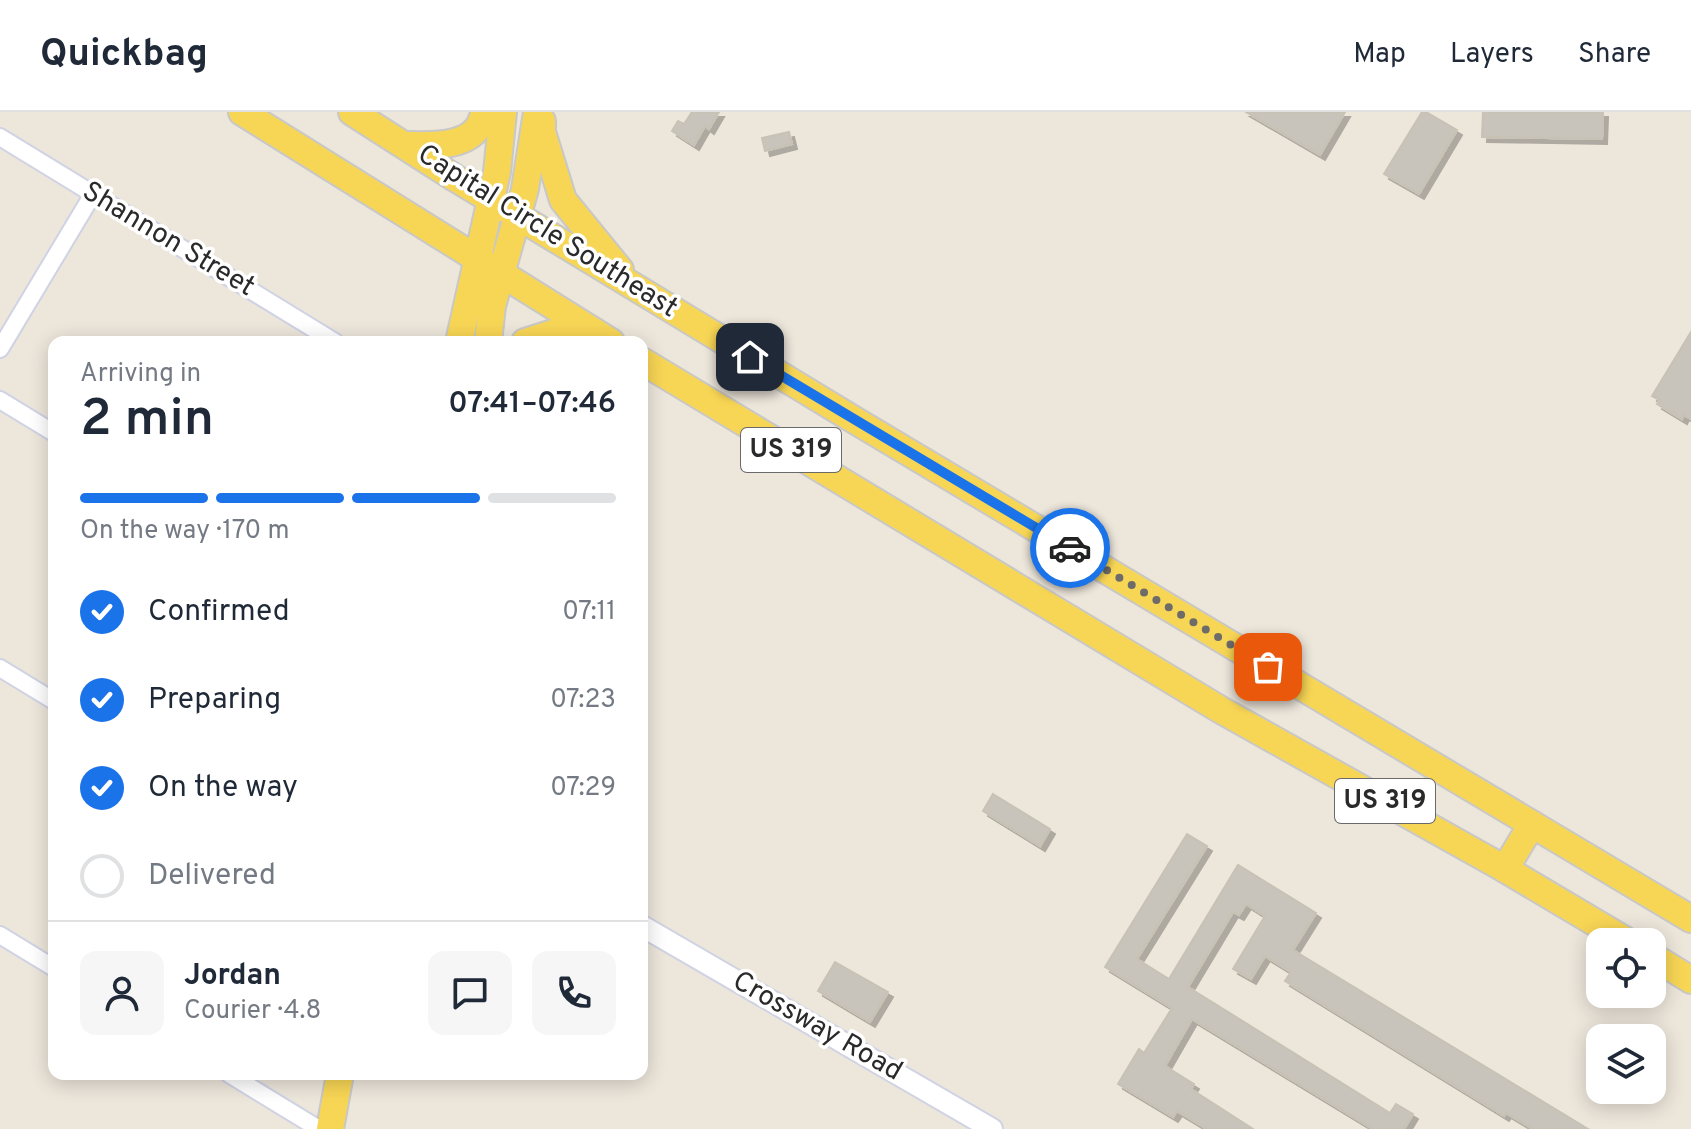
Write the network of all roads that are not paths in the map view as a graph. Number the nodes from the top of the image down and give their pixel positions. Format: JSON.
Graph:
{"nodes":[{"id":1,"x":242,"y":112,"type":"edge"},
{"id":2,"x":352,"y":112,"type":"edge"},
{"id":3,"x":485,"y":112,"type":"edge"},
{"id":4,"x":503,"y":112,"type":"edge"},
{"id":5,"x":540,"y":112,"type":"edge"},
{"id":6,"x":0,"y":137,"type":"edge"},
{"id":7,"x":405,"y":145,"type":"junction"},
{"id":8,"x":93,"y":194,"type":"junction"},
{"id":9,"x":490,"y":199,"type":"junction"},
{"id":10,"x":517,"y":216,"type":"junction"},
{"id":11,"x":477,"y":257,"type":"junction"},
{"id":12,"x":502,"y":272,"type":"junction"},
{"id":13,"x":632,"y":285,"type":"junction"},
{"id":14,"x":325,"y":336,"type":"edge"},
{"id":15,"x":460,"y":336,"type":"edge"},
{"id":16,"x":489,"y":336,"type":"edge"},
{"id":17,"x":544,"y":336,"type":"edge"},
{"id":18,"x":596,"y":336,"type":"edge"},
{"id":19,"x":601,"y":336,"type":"edge"},
{"id":20,"x":0,"y":349,"type":"edge"},
{"id":21,"x":648,"y":365,"type":"edge"},
{"id":22,"x":0,"y":400,"type":"edge"},
{"id":23,"x":48,"y":429,"type":"edge"},
{"id":24,"x":0,"y":668,"type":"edge"},
{"id":25,"x":48,"y":697,"type":"edge"},
{"id":26,"x":1532,"y":824,"type":"junction"},
{"id":27,"x":1505,"y":869,"type":"junction"},
{"id":28,"x":1691,"y":919,"type":"edge"},
{"id":29,"x":1604,"y":928,"type":"edge"},
{"id":30,"x":648,"y":929,"type":"edge"},
{"id":31,"x":0,"y":935,"type":"edge"},
{"id":32,"x":48,"y":964,"type":"edge"},
{"id":33,"x":1666,"y":965,"type":"edge"},
{"id":34,"x":1691,"y":980,"type":"edge"},
{"id":35,"x":239,"y":1080,"type":"edge"},
{"id":36,"x":339,"y":1080,"type":"edge"},
{"id":37,"x":319,"y":1129,"type":"edge"},
{"id":38,"x":330,"y":1129,"type":"edge"},
{"id":39,"x":992,"y":1129,"type":"edge"}],
"edges":[{"from":1,"to":11,"type":"main road","name":"Capital Circle Southeast"},
{"from":2,"to":7,"type":"main road","name":"Capital Circle Southeast","number":"US 319"},
{"from":3,"to":7,"type":"main road"},
{"from":4,"to":9,"type":"main road"},
{"from":5,"to":10,"type":"main road"},
{"from":5,"to":13,"type":"main road"},
{"from":6,"to":8,"type":"street","name":"Shannon Street"},
{"from":7,"to":9,"type":"main road","name":"Capital Circle Southeast","number":"US 319"},
{"from":8,"to":14,"type":"street","name":"Shannon Street"},
{"from":8,"to":20,"type":"street"},
{"from":9,"to":10,"type":"main road","name":"Capital Circle Southeast","number":"US 319"},
{"from":9,"to":11,"type":"main road"},
{"from":10,"to":12,"type":"main road"},
{"from":10,"to":13,"type":"main road","name":"Capital Circle Southeast","number":"US 319"},
{"from":11,"to":12,"type":"main road","name":"Capital Circle Southeast"},
{"from":11,"to":15,"type":"main road"},
{"from":12,"to":16,"type":"main road"},
{"from":12,"to":19,"type":"main road","name":"Capital Circle Southeast"},
{"from":13,"to":26,"type":"main road","name":"Capital Circle Southeast","number":"US 319"},
{"from":17,"to":18,"type":"main road"},
{"from":21,"to":27,"type":"main road","name":"Capital Circle Southeast","number":"US 319"},
{"from":22,"to":23,"type":"street"},
{"from":24,"to":25,"type":"street"},
{"from":26,"to":27,"type":"main road"},
{"from":26,"to":28,"type":"main road","name":"Capital Circle Southeast","number":"US 319"},
{"from":27,"to":29,"type":"main road","name":"Capital Circle Southeast","number":"US 319"},
{"from":30,"to":39,"type":"street","name":"Crossway Road"},
{"from":31,"to":32,"type":"street"},
{"from":33,"to":34,"type":"main road"},
{"from":35,"to":37,"type":"street"},
{"from":36,"to":38,"type":"main road"}]}
